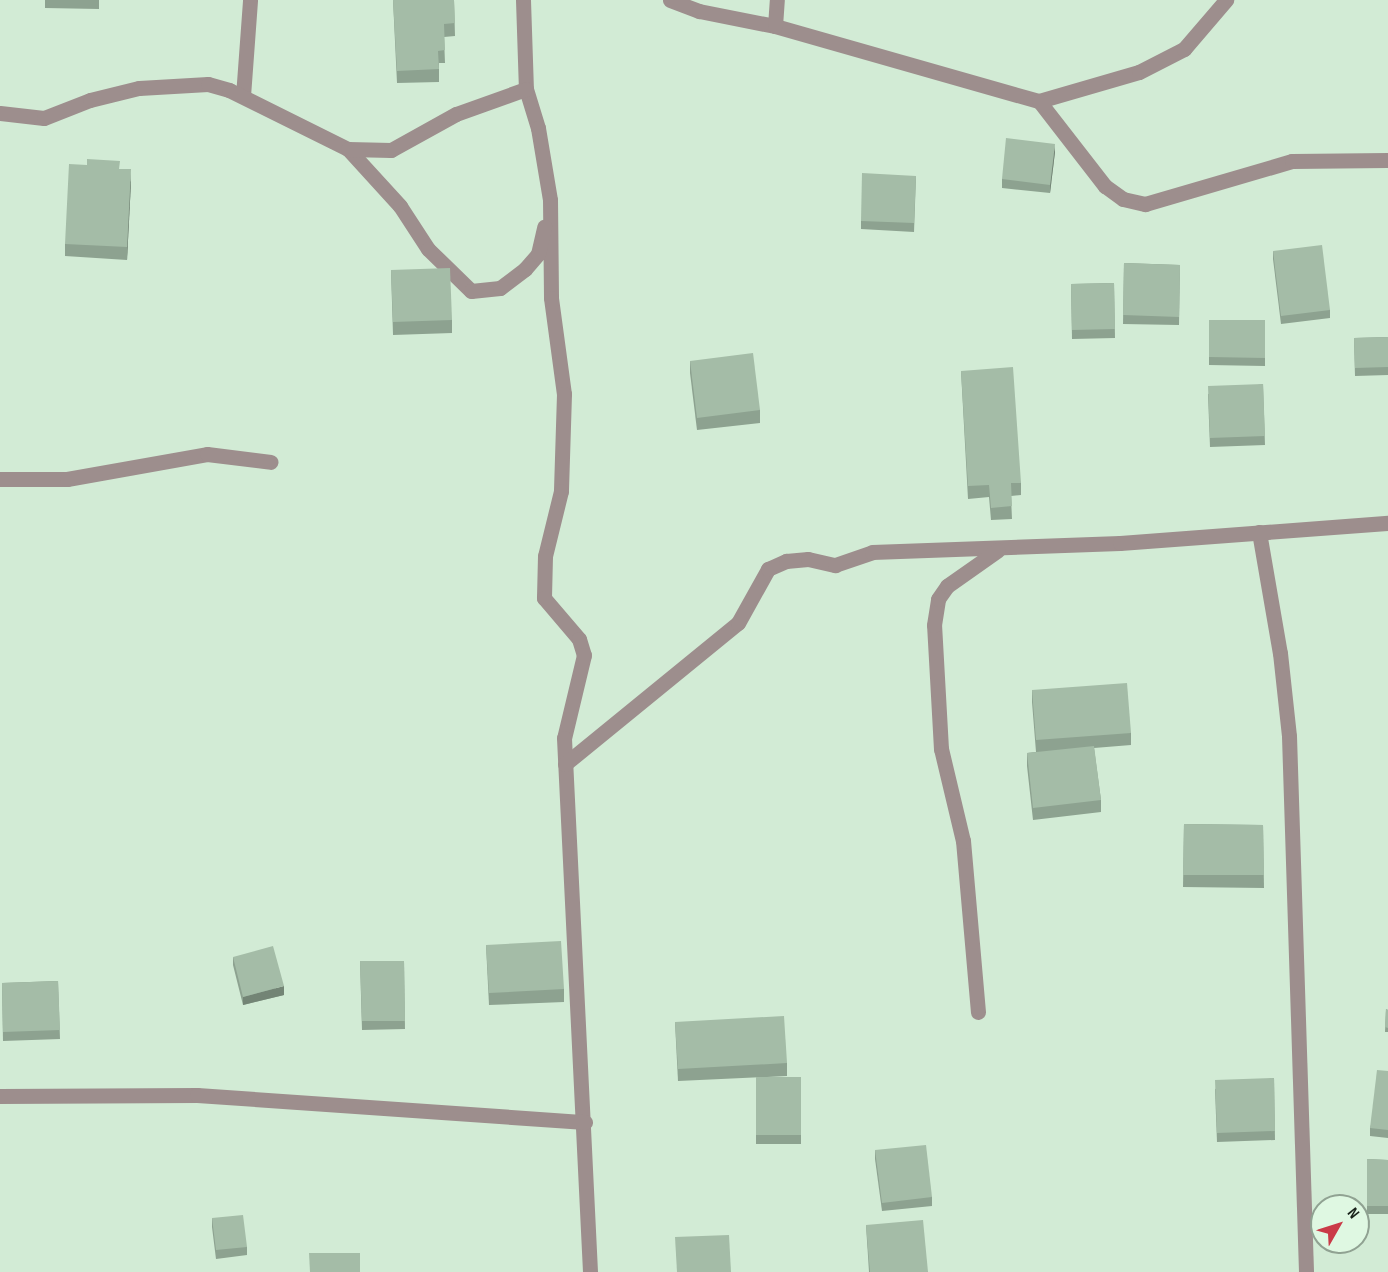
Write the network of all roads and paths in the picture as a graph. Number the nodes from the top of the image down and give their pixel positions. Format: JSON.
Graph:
{"nodes":[{"id":1,"x":250,"y":0,"type":"edge"},
{"id":2,"x":524,"y":0,"type":"edge"},
{"id":3,"x":670,"y":0,"type":"edge"},
{"id":4,"x":777,"y":0,"type":"edge"},
{"id":5,"x":1226,"y":0,"type":"edge"},
{"id":6,"x":775,"y":26,"type":"junction"},
{"id":7,"x":526,"y":89,"type":"junction"},
{"id":8,"x":243,"y":96,"type":"junction"},
{"id":9,"x":1040,"y":101,"type":"junction"},
{"id":10,"x":0,"y":113,"type":"edge"},
{"id":11,"x":348,"y":149,"type":"junction"},
{"id":12,"x":1388,"y":160,"type":"edge"},
{"id":13,"x":550,"y":200,"type":"junction"},
{"id":14,"x":271,"y":462,"type":"dead end"},
{"id":15,"x":0,"y":479,"type":"edge"},
{"id":16,"x":1388,"y":523,"type":"edge"},
{"id":17,"x":1258,"y":532,"type":"junction"},
{"id":18,"x":1000,"y":548,"type":"junction"},
{"id":19,"x":565,"y":764,"type":"junction"},
{"id":20,"x":978,"y":1012,"type":"dead end"},
{"id":21,"x":0,"y":1096,"type":"edge"},
{"id":22,"x":585,"y":1122,"type":"junction"},
{"id":23,"x":590,"y":1272,"type":"edge"},
{"id":24,"x":1306,"y":1272,"type":"edge"}],
"edges":[{"from":1,"to":8,"type":"street"},
{"from":2,"to":7,"type":"street"},
{"from":3,"to":6,"type":"street"},
{"from":4,"to":6,"type":"street"},
{"from":5,"to":9,"type":"street"},
{"from":6,"to":9,"type":"street"},
{"from":7,"to":11,"type":"street"},
{"from":7,"to":13,"type":"street"},
{"from":8,"to":10,"type":"street"},
{"from":8,"to":11,"type":"street"},
{"from":9,"to":12,"type":"street"},
{"from":11,"to":13,"type":"street"},
{"from":13,"to":19,"type":"street"},
{"from":14,"to":15,"type":"street"},
{"from":16,"to":17,"type":"street"},
{"from":17,"to":18,"type":"street"},
{"from":17,"to":24,"type":"street"},
{"from":18,"to":19,"type":"street"},
{"from":18,"to":20,"type":"street"},
{"from":19,"to":22,"type":"street"},
{"from":21,"to":22,"type":"street"},
{"from":22,"to":23,"type":"street"}]}
